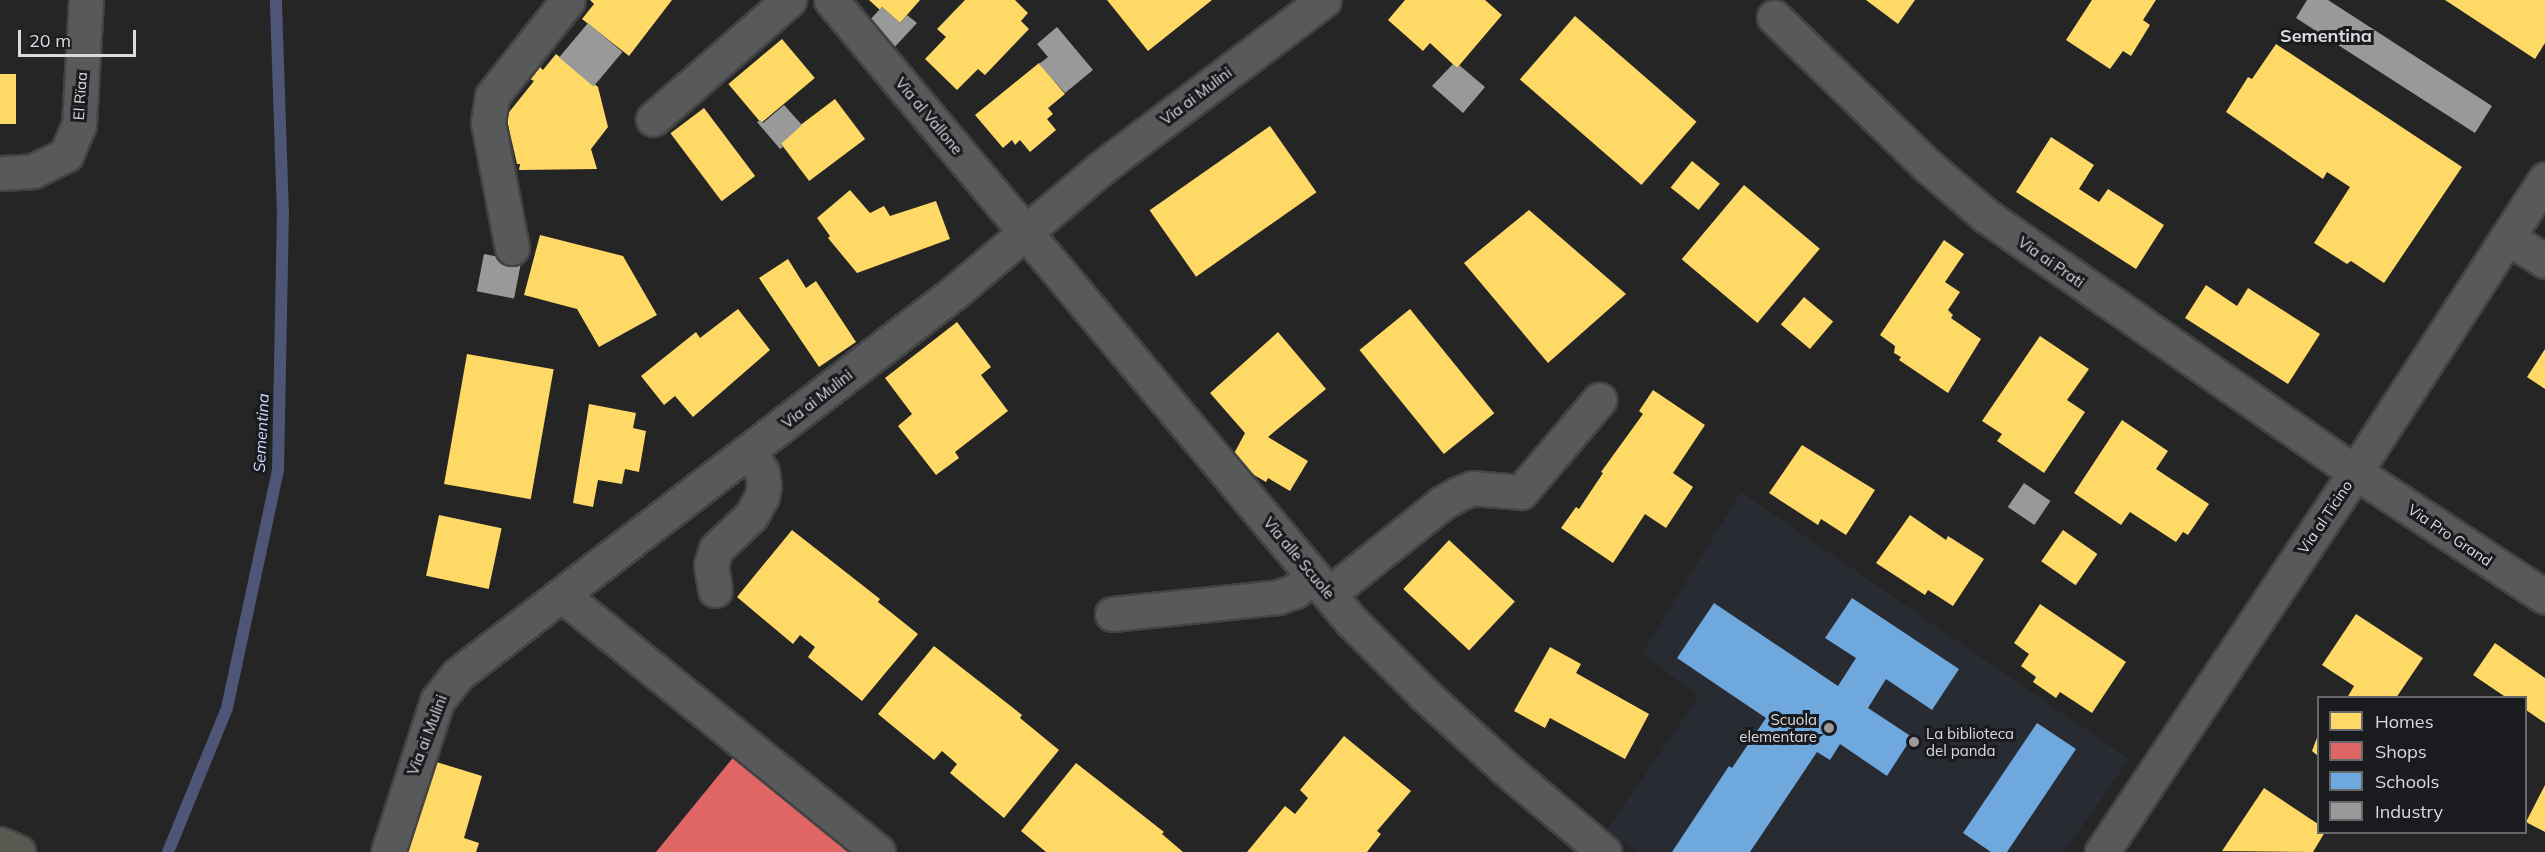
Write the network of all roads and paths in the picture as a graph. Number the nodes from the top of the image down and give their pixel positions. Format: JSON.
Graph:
{"nodes":[{"id":1,"x":86,"y":0,"type":"edge"},
{"id":2,"x":568,"y":0,"type":"edge"},
{"id":3,"x":789,"y":0,"type":"edge"},
{"id":4,"x":831,"y":0,"type":"edge"},
{"id":5,"x":1310,"y":4,"type":"edge"},
{"id":6,"x":1774,"y":17,"type":"dead end"},
{"id":7,"x":653,"y":119,"type":"dead end"},
{"id":8,"x":0,"y":173,"type":"edge"},
{"id":9,"x":2545,"y":179,"type":"edge"},
{"id":10,"x":1027,"y":232,"type":"junction"},
{"id":11,"x":2507,"y":237,"type":"junction"},
{"id":12,"x":512,"y":248,"type":"dead end"},
{"id":13,"x":2545,"y":261,"type":"edge"},
{"id":14,"x":1599,"y":400,"type":"dead end"},
{"id":15,"x":749,"y":451,"type":"junction"},
{"id":16,"x":2355,"y":472,"type":"junction"},
{"id":17,"x":1321,"y":585,"type":"junction"},
{"id":18,"x":715,"y":590,"type":"dead end"},
{"id":19,"x":562,"y":595,"type":"junction"},
{"id":20,"x":2545,"y":597,"type":"edge"},
{"id":21,"x":1112,"y":614,"type":"dead end"},
{"id":22,"x":0,"y":844,"type":"edge"},
{"id":23,"x":18,"y":852,"type":"edge"},
{"id":24,"x":388,"y":852,"type":"edge"},
{"id":25,"x":878,"y":852,"type":"edge"},
{"id":26,"x":1604,"y":852,"type":"edge"},
{"id":27,"x":2102,"y":852,"type":"edge"}],
"edges":[{"from":1,"to":8,"type":"street","name":"El Rïaa"},
{"from":2,"to":12,"type":"street"},
{"from":3,"to":7,"type":"street"},
{"from":4,"to":10,"type":"street","name":"Via al Vallone"},
{"from":5,"to":10,"type":"street","name":"Via ai Mulini"},
{"from":6,"to":16,"type":"street","name":"Via ai Prati"},
{"from":9,"to":11,"type":"street","name":"Via al Ticino"},
{"from":10,"to":15,"type":"street","name":"Via ai Mulini"},
{"from":10,"to":17,"type":"street","name":"Via alle Scuole"},
{"from":11,"to":13,"type":"street"},
{"from":11,"to":16,"type":"street","name":"Via al Ticino"},
{"from":14,"to":17,"type":"street"},
{"from":15,"to":18,"type":"street"},
{"from":15,"to":19,"type":"street","name":"Via ai Mulini"},
{"from":16,"to":20,"type":"street","name":"Via Pro Grand"},
{"from":16,"to":27,"type":"street","name":"Via al Ticino"},
{"from":17,"to":21,"type":"street"},
{"from":17,"to":26,"type":"street","name":"Via alle Scuole"},
{"from":19,"to":24,"type":"street","name":"Via ai Mulini"},
{"from":19,"to":25,"type":"street"},
{"from":22,"to":23,"type":"main road"}]}
